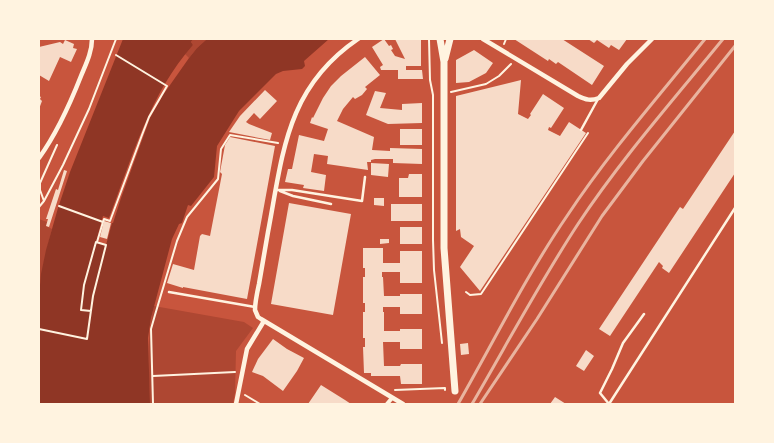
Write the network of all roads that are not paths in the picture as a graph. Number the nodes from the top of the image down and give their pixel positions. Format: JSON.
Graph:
{"nodes":[{"id":1,"x":92,"y":39,"type":"edge"},
{"id":2,"x":358,"y":39,"type":"edge"},
{"id":3,"x":440,"y":39,"type":"edge"},
{"id":4,"x":450,"y":39,"type":"edge"},
{"id":5,"x":483,"y":39,"type":"edge"},
{"id":6,"x":652,"y":39,"type":"edge"},
{"id":7,"x":444,"y":62,"type":"junction"},
{"id":8,"x":599,"y":98,"type":"junction"},
{"id":9,"x":581,"y":130,"type":"dead end"},
{"id":10,"x":39,"y":158,"type":"edge"},
{"id":11,"x":365,"y":177,"type":"dead end"},
{"id":12,"x":276,"y":190,"type":"junction"},
{"id":13,"x":331,"y":204,"type":"dead end"},
{"id":14,"x":735,"y":208,"type":"edge"},
{"id":15,"x":169,"y":292,"type":"dead end"},
{"id":16,"x":255,"y":306,"type":"junction"},
{"id":17,"x":644,"y":314,"type":"dead end"},
{"id":18,"x":264,"y":321,"type":"junction"},
{"id":19,"x":455,"y":391,"type":"dead end"},
{"id":20,"x":392,"y":398,"type":"junction"},
{"id":21,"x":236,"y":404,"type":"edge"},
{"id":22,"x":387,"y":404,"type":"edge"},
{"id":23,"x":403,"y":404,"type":"edge"},
{"id":24,"x":609,"y":404,"type":"edge"}],
"edges":[{"from":1,"to":10,"type":"street"},
{"from":2,"to":12,"type":"street"},
{"from":3,"to":7,"type":"main road"},
{"from":4,"to":7,"type":"main road"},
{"from":5,"to":8,"type":"street"},
{"from":6,"to":8,"type":"street"},
{"from":7,"to":19,"type":"main road"},
{"from":8,"to":9,"type":"lane"},
{"from":11,"to":12,"type":"lane"},
{"from":12,"to":13,"type":"lane"},
{"from":12,"to":16,"type":"street"},
{"from":14,"to":24,"type":"lane"},
{"from":15,"to":16,"type":"lane"},
{"from":16,"to":18,"type":"street"},
{"from":17,"to":24,"type":"lane"},
{"from":18,"to":20,"type":"street"},
{"from":18,"to":21,"type":"street"},
{"from":20,"to":22,"type":"street"},
{"from":20,"to":23,"type":"street"}]}
